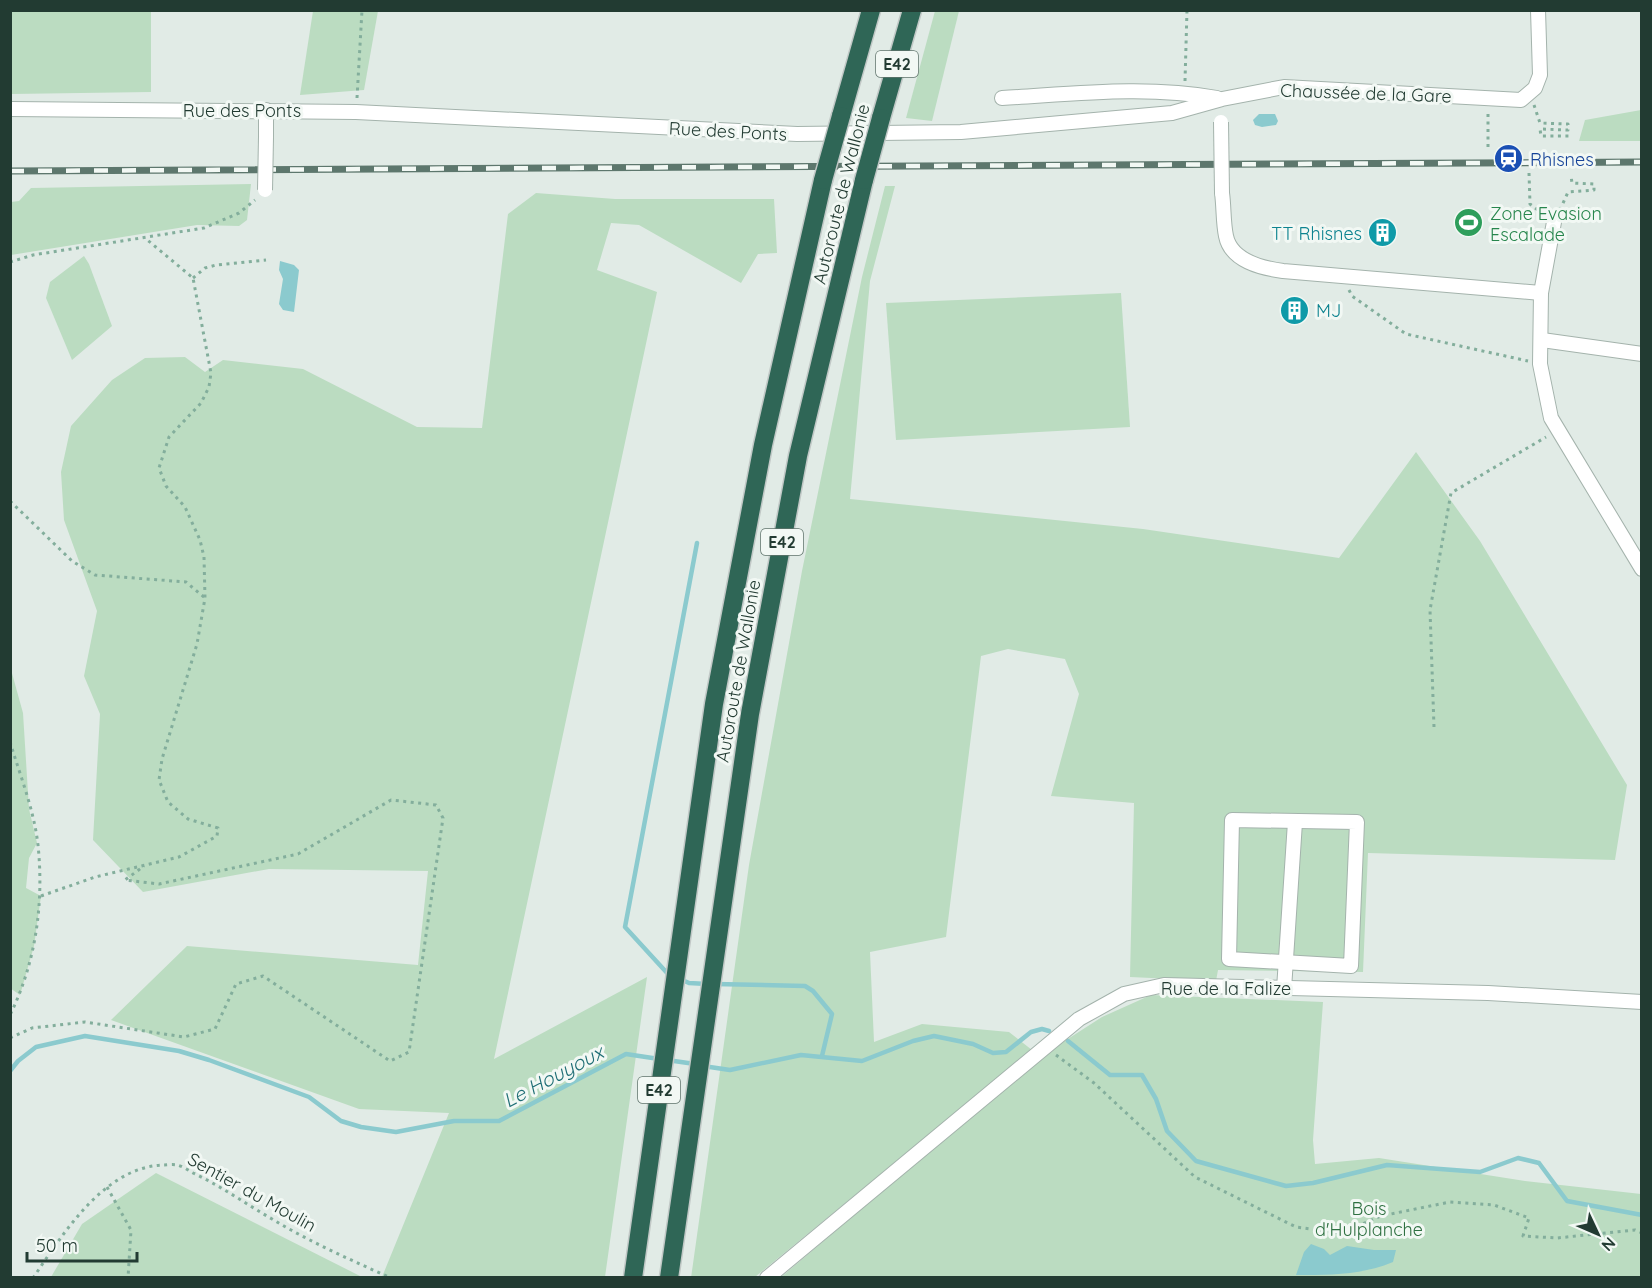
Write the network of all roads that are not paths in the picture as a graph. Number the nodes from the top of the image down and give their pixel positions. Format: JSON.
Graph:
{"nodes":[{"id":1,"x":871,"y":10,"type":"edge"},
{"id":2,"x":912,"y":10,"type":"edge"},
{"id":3,"x":1538,"y":10,"type":"edge"},
{"id":4,"x":1002,"y":98,"type":"dead end"},
{"id":5,"x":1222,"y":99,"type":"junction"},
{"id":6,"x":10,"y":109,"type":"edge"},
{"id":7,"x":266,"y":110,"type":"junction"},
{"id":8,"x":265,"y":190,"type":"dead end"},
{"id":9,"x":1554,"y":222,"type":"road end"},
{"id":10,"x":1541,"y":293,"type":"junction"},
{"id":11,"x":1542,"y":340,"type":"junction"},
{"id":12,"x":1641,"y":354,"type":"edge"},
{"id":13,"x":1641,"y":569,"type":"edge"},
{"id":14,"x":1295,"y":822,"type":"junction"},
{"id":15,"x":1286,"y":961,"type":"junction"},
{"id":16,"x":1284,"y":988,"type":"junction"},
{"id":17,"x":1641,"y":1002,"type":"edge"},
{"id":18,"x":633,"y":1278,"type":"edge"},
{"id":19,"x":669,"y":1278,"type":"edge"},
{"id":20,"x":767,"y":1278,"type":"edge"}],
"edges":[{"from":1,"to":18,"type":"highway","name":"Autoroute de Wallonie","number":"E42","bridge":true},
{"from":2,"to":19,"type":"highway","name":"Autoroute de Wallonie","number":"E42","bridge":true},
{"from":3,"to":5,"type":"street","name":"Chaussée de la Gare"},
{"from":4,"to":5,"type":"street"},
{"from":5,"to":7,"type":"street","name":"Rue des Ponts"},
{"from":5,"to":10,"type":"street","bridge":true},
{"from":6,"to":7,"type":"street","name":"Rue des Ponts"},
{"from":7,"to":8,"type":"street","bridge":true},
{"from":9,"to":10,"type":"street"},
{"from":10,"to":11,"type":"street"},
{"from":11,"to":12,"type":"street"},
{"from":11,"to":13,"type":"street"},
{"from":14,"to":15,"type":"street"},
{"from":14,"to":15,"type":"street"},
{"from":14,"to":15,"type":"street"},
{"from":15,"to":16,"type":"street"},
{"from":16,"to":17,"type":"street","name":"Rue de la Falize"},
{"from":16,"to":20,"type":"street","name":"Rue de la Falize"}]}
